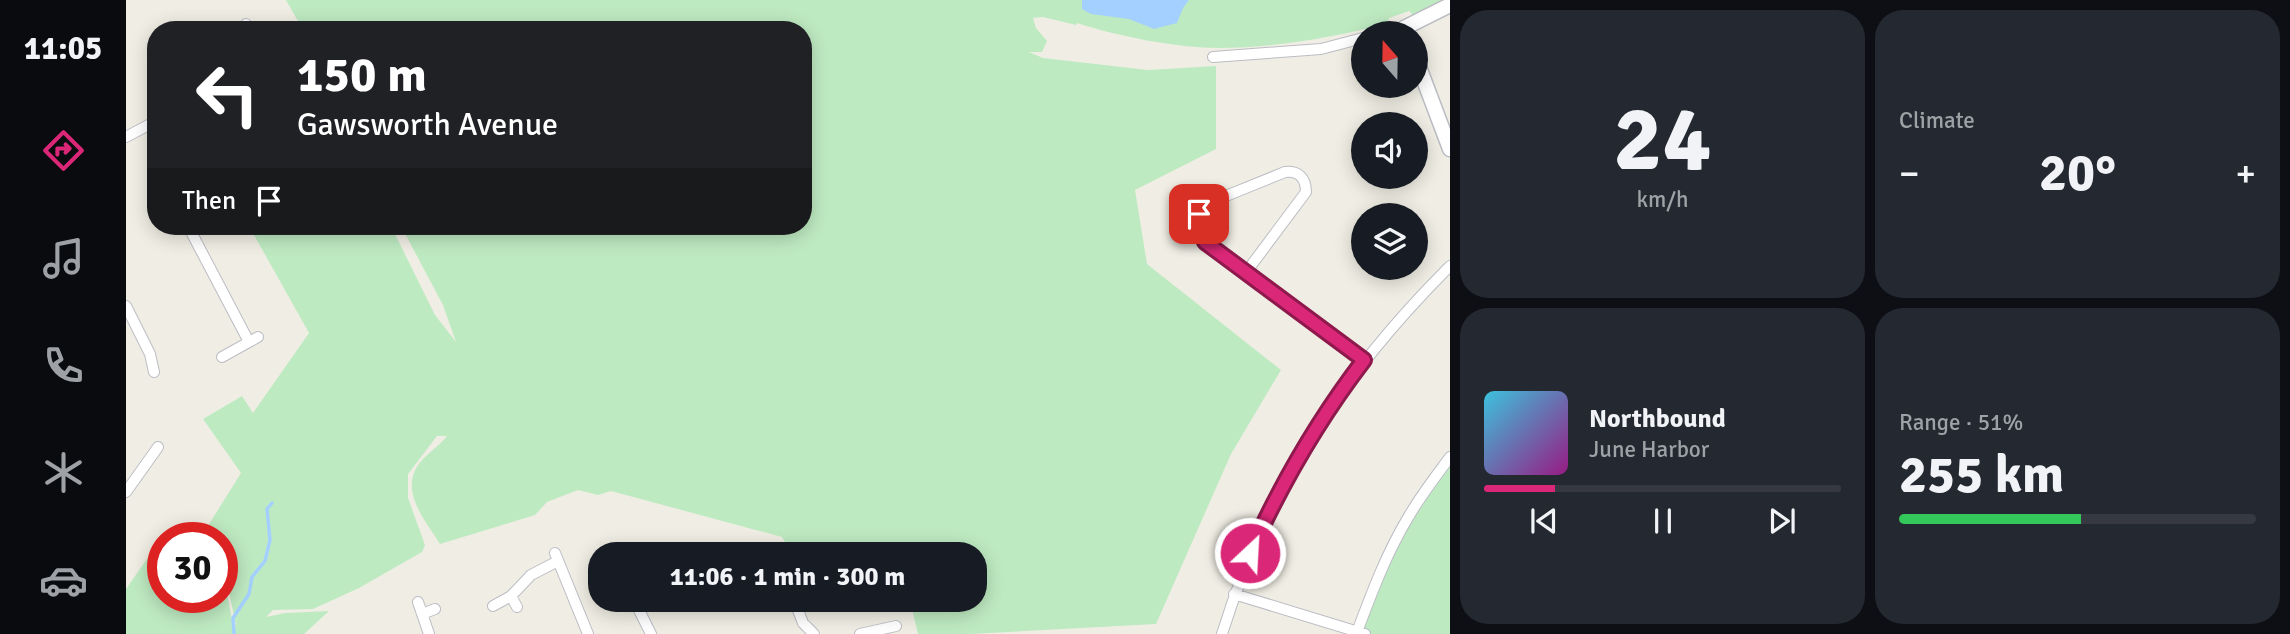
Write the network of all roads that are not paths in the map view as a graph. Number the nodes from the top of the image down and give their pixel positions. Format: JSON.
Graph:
{"nodes":[{"id":1,"x":1450,"y":5,"type":"edge"},
{"id":2,"x":1422,"y":21,"type":"edge"},
{"id":3,"x":1351,"y":41,"type":"edge"},
{"id":4,"x":1213,"y":57,"type":"dead end"},
{"id":5,"x":1428,"y":91,"type":"edge"},
{"id":6,"x":147,"y":126,"type":"edge"},
{"id":7,"x":126,"y":137,"type":"edge"},
{"id":8,"x":1450,"y":149,"type":"edge"},
{"id":9,"x":193,"y":235,"type":"edge"},
{"id":10,"x":1450,"y":266,"type":"edge"},
{"id":11,"x":1247,"y":271,"type":"junction"},
{"id":12,"x":126,"y":306,"type":"edge"},
{"id":13,"x":222,"y":357,"type":"dead end"},
{"id":14,"x":1364,"y":360,"type":"junction"},
{"id":15,"x":154,"y":372,"type":"dead end"},
{"id":16,"x":158,"y":447,"type":"dead end"},
{"id":17,"x":1450,"y":457,"type":"edge"},
{"id":18,"x":126,"y":492,"type":"edge"},
{"id":19,"x":1234,"y":594,"type":"junction"},
{"id":20,"x":511,"y":596,"type":"junction"},
{"id":21,"x":418,"y":601,"type":"dead end"},
{"id":22,"x":493,"y":606,"type":"dead end"},
{"id":23,"x":517,"y":607,"type":"dead end"},
{"id":24,"x":435,"y":609,"type":"dead end"},
{"id":25,"x":640,"y":612,"type":"edge"},
{"id":26,"x":799,"y":612,"type":"edge"},
{"id":27,"x":422,"y":614,"type":"junction"},
{"id":28,"x":896,"y":626,"type":"dead end"},
{"id":29,"x":1361,"y":633,"type":"edge"},
{"id":30,"x":429,"y":634,"type":"edge"},
{"id":31,"x":589,"y":634,"type":"edge"},
{"id":32,"x":651,"y":634,"type":"edge"},
{"id":33,"x":814,"y":634,"type":"edge"},
{"id":34,"x":860,"y":634,"type":"edge"},
{"id":35,"x":1222,"y":634,"type":"edge"}],
"edges":[{"from":1,"to":2,"type":"street"},
{"from":3,"to":4,"type":"street"},
{"from":5,"to":8,"type":"street"},
{"from":6,"to":7,"type":"street"},
{"from":9,"to":13,"type":"street"},
{"from":10,"to":14,"type":"street"},
{"from":11,"to":11,"type":"street"},
{"from":11,"to":14,"type":"street"},
{"from":12,"to":15,"type":"street"},
{"from":14,"to":19,"type":"street"},
{"from":16,"to":18,"type":"street"},
{"from":17,"to":29,"type":"street"},
{"from":19,"to":29,"type":"street"},
{"from":19,"to":35,"type":"street"},
{"from":20,"to":22,"type":"street"},
{"from":20,"to":23,"type":"street"},
{"from":20,"to":31,"type":"street"},
{"from":21,"to":27,"type":"street"},
{"from":24,"to":27,"type":"street"},
{"from":25,"to":32,"type":"street"},
{"from":26,"to":33,"type":"street"},
{"from":27,"to":30,"type":"street"},
{"from":28,"to":34,"type":"street"}]}
